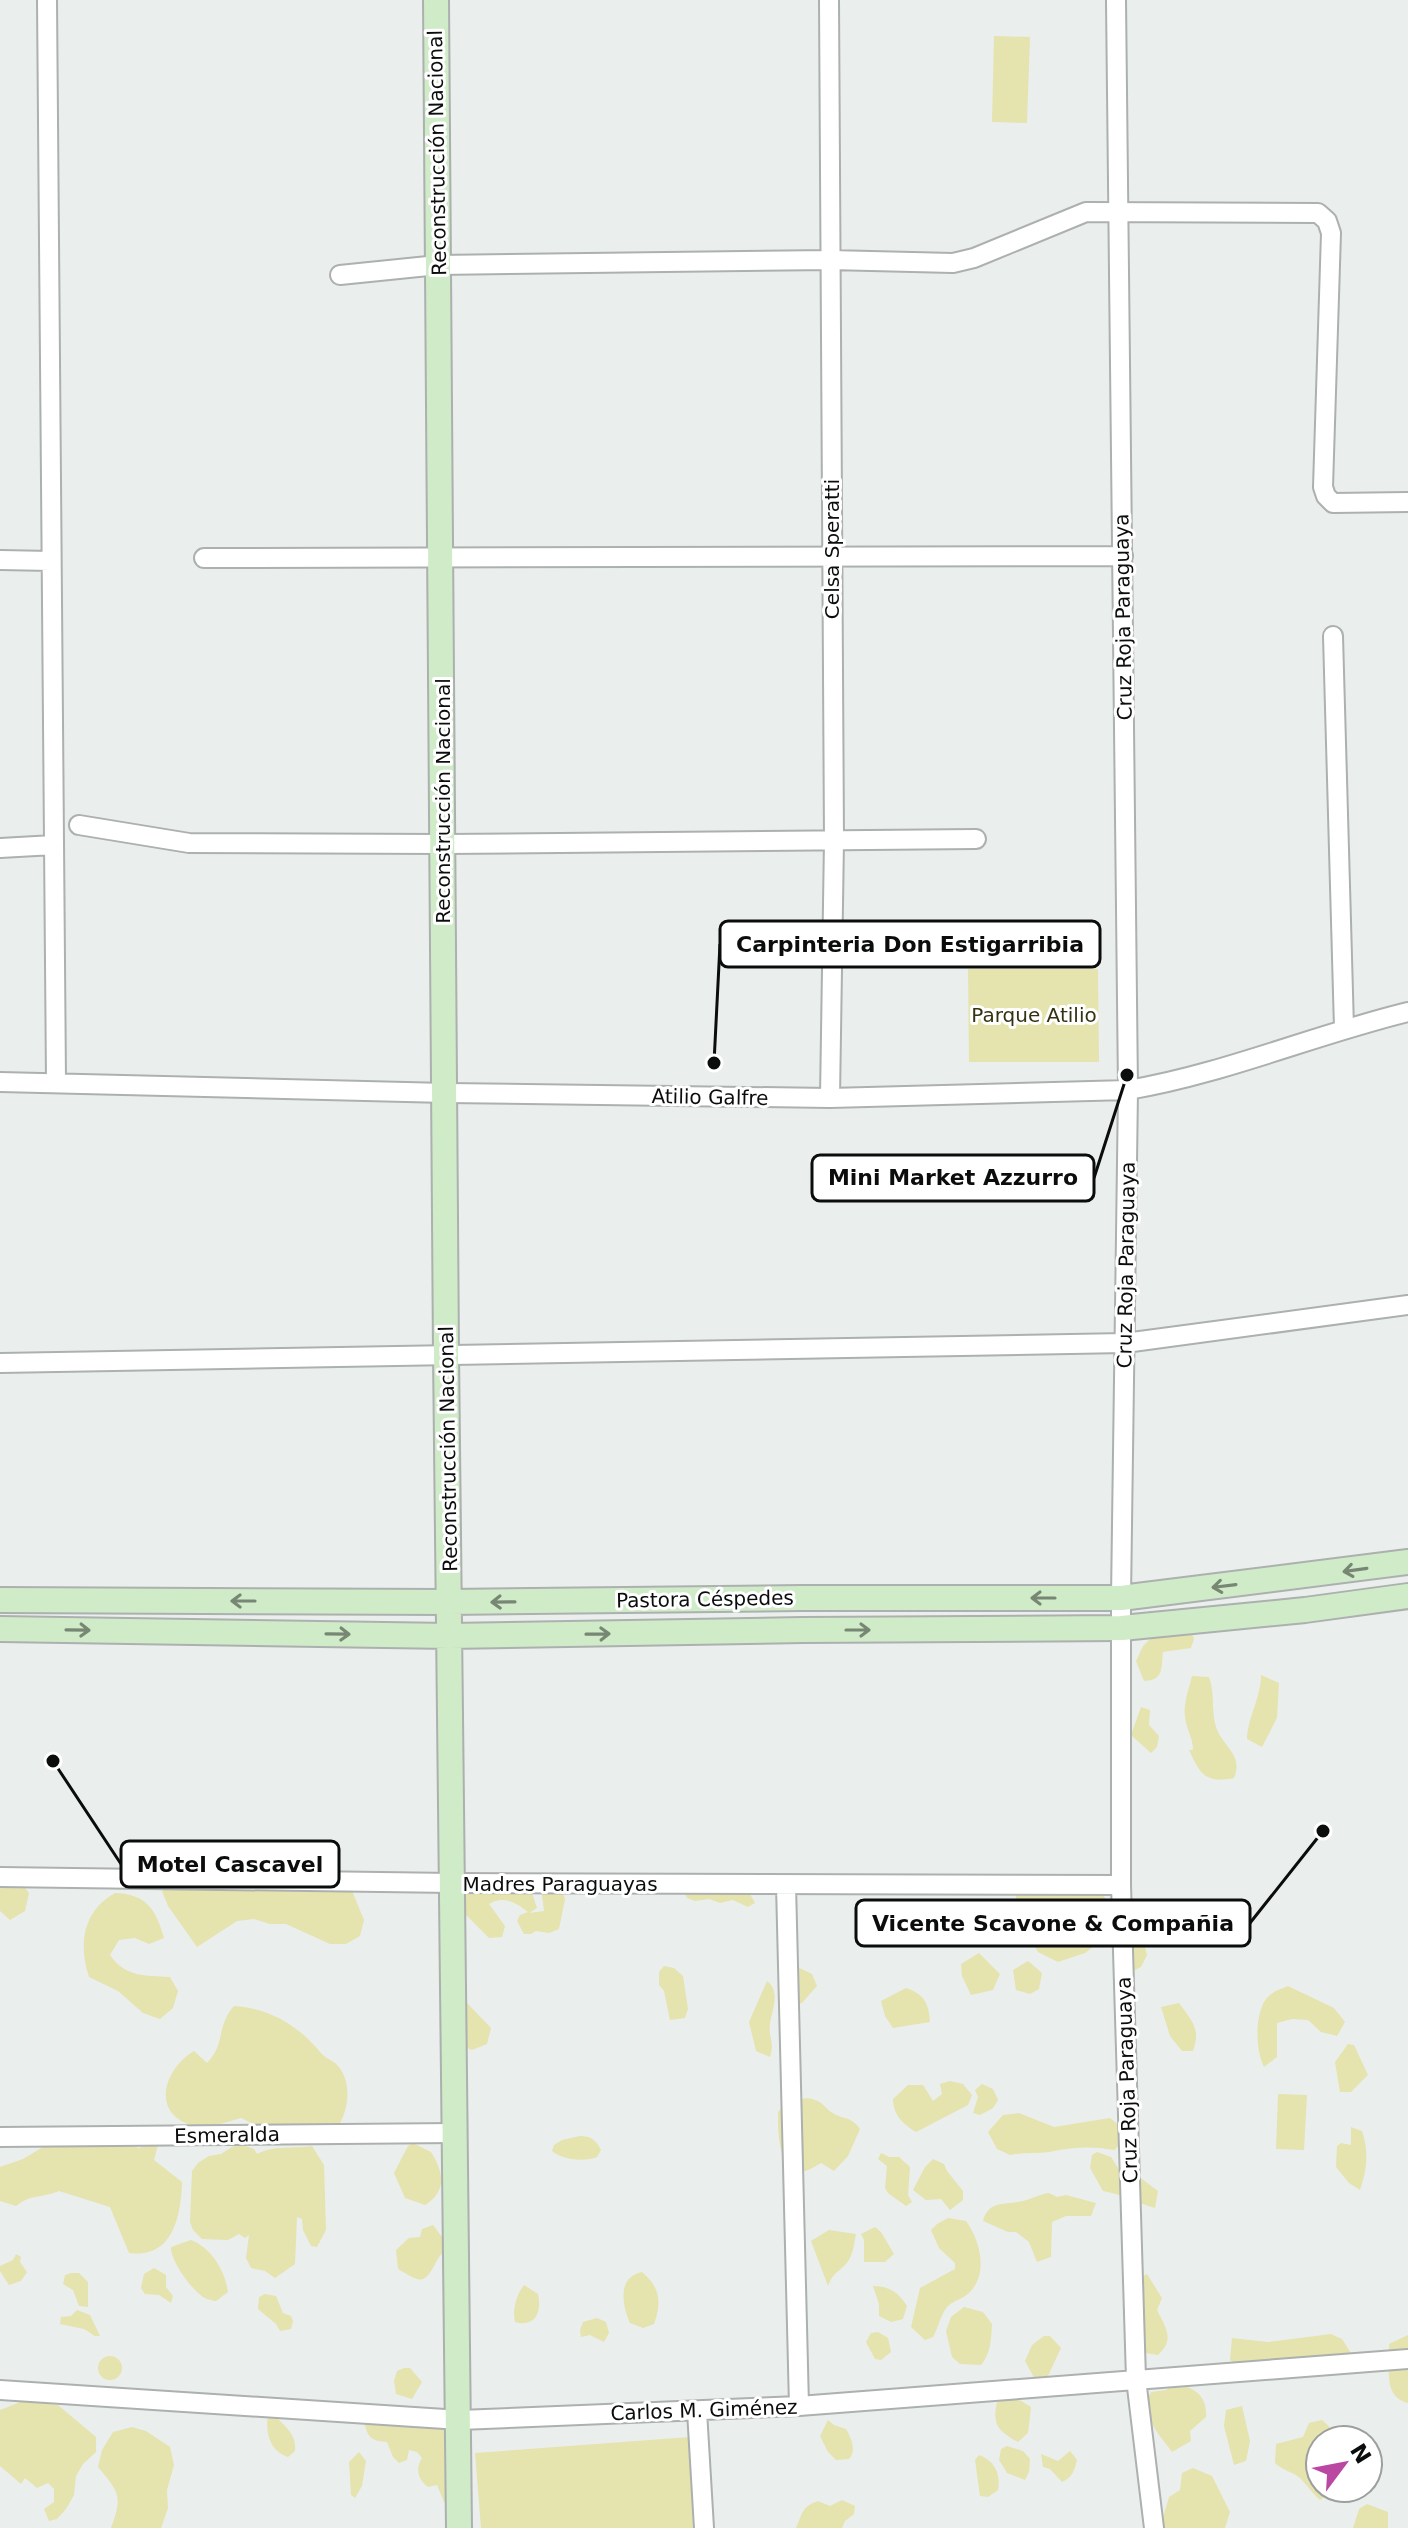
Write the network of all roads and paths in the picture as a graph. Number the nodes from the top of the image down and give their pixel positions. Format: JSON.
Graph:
{"nodes":[{"id":1,"x":47,"y":0,"type":"edge"},
{"id":2,"x":436,"y":0,"type":"edge"},
{"id":3,"x":829,"y":0,"type":"edge"},
{"id":4,"x":1116,"y":0,"type":"edge"},
{"id":5,"x":1119,"y":211,"type":"junction"},
{"id":6,"x":830,"y":260,"type":"junction"},
{"id":7,"x":438,"y":265,"type":"junction"},
{"id":8,"x":340,"y":275,"type":"dead end"},
{"id":9,"x":1408,"y":502,"type":"edge"},
{"id":10,"x":1123,"y":556,"type":"junction"},
{"id":11,"x":441,"y":557,"type":"junction"},
{"id":12,"x":832,"y":557,"type":"junction"},
{"id":13,"x":204,"y":558,"type":"dead end"},
{"id":14,"x":0,"y":560,"type":"edge"},
{"id":15,"x":51,"y":561,"type":"junction"},
{"id":16,"x":1333,"y":636,"type":"dead end"},
{"id":17,"x":79,"y":825,"type":"dead end"},
{"id":18,"x":976,"y":839,"type":"dead end"},
{"id":19,"x":834,"y":840,"type":"junction"},
{"id":20,"x":444,"y":844,"type":"junction"},
{"id":21,"x":54,"y":845,"type":"junction"},
{"id":22,"x":0,"y":848,"type":"edge"},
{"id":23,"x":1408,"y":1012,"type":"edge"},
{"id":24,"x":1344,"y":1028,"type":"junction"},
{"id":25,"x":0,"y":1082,"type":"edge"},
{"id":26,"x":56,"y":1082,"type":"junction"},
{"id":27,"x":1128,"y":1090,"type":"junction"},
{"id":28,"x":446,"y":1093,"type":"junction"},
{"id":29,"x":830,"y":1098,"type":"junction"},
{"id":30,"x":1408,"y":1305,"type":"edge"},
{"id":31,"x":1125,"y":1343,"type":"junction"},
{"id":32,"x":446,"y":1354,"type":"junction"},
{"id":33,"x":0,"y":1363,"type":"edge"},
{"id":34,"x":1408,"y":1562,"type":"edge"},
{"id":35,"x":1408,"y":1596,"type":"edge"},
{"id":36,"x":802,"y":1598,"type":"junction"},
{"id":37,"x":1121,"y":1598,"type":"junction"},
{"id":38,"x":0,"y":1600,"type":"edge"},
{"id":39,"x":450,"y":1602,"type":"junction"},
{"id":40,"x":1122,"y":1628,"type":"junction"},
{"id":41,"x":0,"y":1629,"type":"edge"},
{"id":42,"x":803,"y":1630,"type":"junction"},
{"id":43,"x":450,"y":1636,"type":"junction"},
{"id":44,"x":0,"y":1877,"type":"edge"},
{"id":45,"x":453,"y":1883,"type":"junction"},
{"id":46,"x":786,"y":1885,"type":"junction"},
{"id":47,"x":1121,"y":1885,"type":"junction"},
{"id":48,"x":455,"y":2133,"type":"junction"},
{"id":49,"x":0,"y":2137,"type":"edge"},
{"id":50,"x":1408,"y":2359,"type":"edge"},
{"id":51,"x":1136,"y":2379,"type":"junction"},
{"id":52,"x":0,"y":2390,"type":"edge"},
{"id":53,"x":799,"y":2406,"type":"junction"},
{"id":54,"x":697,"y":2411,"type":"junction"},
{"id":55,"x":460,"y":2420,"type":"junction"},
{"id":56,"x":459,"y":2528,"type":"edge"},
{"id":57,"x":704,"y":2528,"type":"edge"},
{"id":58,"x":1154,"y":2528,"type":"edge"}],
"edges":[{"from":1,"to":15,"type":"street"},
{"from":2,"to":7,"type":"main road","name":"Reconstrucción Nacional"},
{"from":3,"to":6,"type":"street","name":"Celsa Speratti"},
{"from":4,"to":5,"type":"street","name":"Cruz Roja Paraguaya"},
{"from":5,"to":6,"type":"street"},
{"from":5,"to":9,"type":"street"},
{"from":5,"to":10,"type":"street","name":"Cruz Roja Paraguaya"},
{"from":6,"to":7,"type":"street"},
{"from":6,"to":12,"type":"street","name":"Celsa Speratti"},
{"from":7,"to":8,"type":"street"},
{"from":7,"to":11,"type":"main road","name":"Reconstrucción Nacional"},
{"from":10,"to":12,"type":"street"},
{"from":10,"to":27,"type":"street","name":"Cruz Roja Paraguaya"},
{"from":11,"to":12,"type":"street"},
{"from":11,"to":13,"type":"street"},
{"from":11,"to":20,"type":"main road","name":"Reconstrucción Nacional"},
{"from":12,"to":19,"type":"street","name":"Celsa Speratti"},
{"from":14,"to":15,"type":"street"},
{"from":15,"to":21,"type":"street"},
{"from":16,"to":24,"type":"street"},
{"from":17,"to":20,"type":"street"},
{"from":18,"to":19,"type":"street"},
{"from":19,"to":20,"type":"street"},
{"from":19,"to":29,"type":"street","name":"Celsa Speratti"},
{"from":20,"to":28,"type":"main road","name":"Reconstrucción Nacional"},
{"from":21,"to":22,"type":"street"},
{"from":21,"to":26,"type":"street"},
{"from":23,"to":24,"type":"street","name":"Atilio Galfre"},
{"from":24,"to":27,"type":"street","name":"Atilio Galfre"},
{"from":25,"to":26,"type":"street","name":"Atilio Galfre"},
{"from":26,"to":28,"type":"street","name":"Atilio Galfre"},
{"from":27,"to":29,"type":"street","name":"Atilio Galfre"},
{"from":27,"to":31,"type":"street","name":"Cruz Roja Paraguaya"},
{"from":28,"to":29,"type":"street","name":"Atilio Galfre"},
{"from":28,"to":32,"type":"main road","name":"Reconstrucción Nacional"},
{"from":30,"to":31,"type":"street"},
{"from":31,"to":32,"type":"street"},
{"from":31,"to":37,"type":"street","name":"Cruz Roja Paraguaya"},
{"from":32,"to":33,"type":"street"},
{"from":32,"to":39,"type":"main road","name":"Reconstrucción Nacional"},
{"from":34,"to":37,"type":"main road","name":"Pastora Céspedes","one_way":true},
{"from":35,"to":40,"type":"main road","name":"Pastora Céspedes"},
{"from":37,"to":36,"type":"main road","name":"Pastora Céspedes","one_way":true},
{"from":36,"to":39,"type":"main road","name":"Pastora Céspedes","one_way":true},
{"from":36,"to":42,"type":"main road"},
{"from":37,"to":40,"type":"street","name":"Cruz Roja Paraguaya"},
{"from":39,"to":38,"type":"main road","name":"Pastora Céspedes","one_way":true},
{"from":39,"to":43,"type":"main road","name":"Reconstrucción Nacional"},
{"from":42,"to":40,"type":"main road","name":"Pastora Céspedes","one_way":true},
{"from":40,"to":47,"type":"street","name":"Cruz Roja Paraguaya"},
{"from":41,"to":43,"type":"main road","name":"Pastora Céspedes","one_way":true},
{"from":43,"to":42,"type":"main road","name":"Pastora Céspedes","one_way":true},
{"from":43,"to":45,"type":"main road","name":"Reconstrucción Nacional"},
{"from":44,"to":45,"type":"street","name":"Madres Paraguayas"},
{"from":45,"to":46,"type":"street","name":"Madres Paraguayas"},
{"from":45,"to":48,"type":"main road","name":"Reconstrucción Nacional"},
{"from":46,"to":47,"type":"street","name":"Madres Paraguayas"},
{"from":46,"to":53,"type":"street"},
{"from":47,"to":51,"type":"street","name":"Cruz Roja Paraguaya"},
{"from":48,"to":49,"type":"street","name":"Esmeralda"},
{"from":48,"to":55,"type":"main road","name":"Reconstrucción Nacional"},
{"from":50,"to":51,"type":"street","name":"Carlos M. Giménez"},
{"from":51,"to":53,"type":"street","name":"Carlos M. Giménez"},
{"from":51,"to":58,"type":"street","name":"Cruz Roja Paraguaya"},
{"from":52,"to":55,"type":"street","name":"Carlos M. Giménez"},
{"from":53,"to":54,"type":"street","name":"Carlos M. Giménez"},
{"from":54,"to":55,"type":"street","name":"Carlos M. Giménez"},
{"from":54,"to":57,"type":"street"},
{"from":55,"to":56,"type":"main road","name":"Reconstrucción Nacional"}]}
